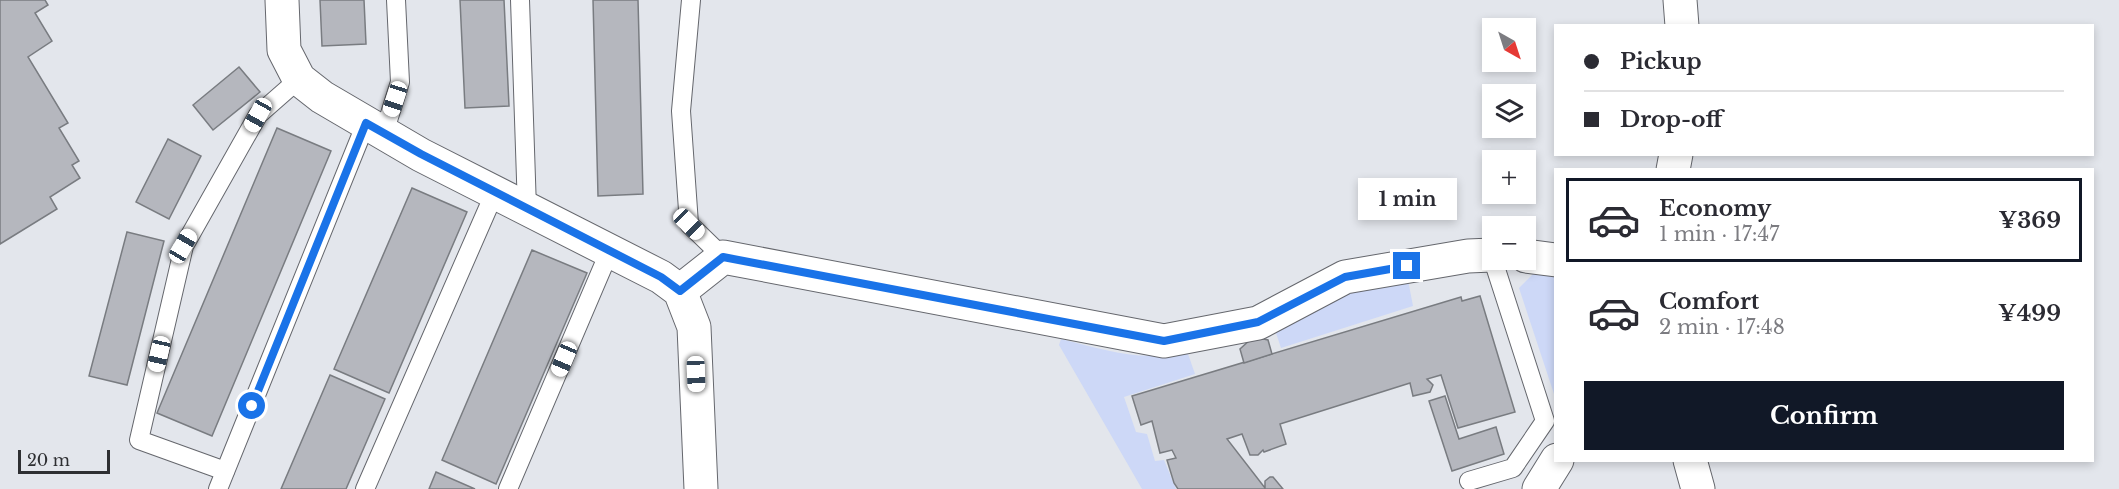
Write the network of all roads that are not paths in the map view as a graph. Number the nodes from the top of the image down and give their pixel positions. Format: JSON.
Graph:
{"nodes":[{"id":1,"x":282,"y":0,"type":"edge"},
{"id":2,"x":396,"y":0,"type":"edge"},
{"id":3,"x":520,"y":0,"type":"edge"},
{"id":4,"x":691,"y":0,"type":"edge"},
{"id":5,"x":1680,"y":0,"type":"edge"},
{"id":6,"x":1682,"y":24,"type":"edge"},
{"id":7,"x":299,"y":79,"type":"junction"},
{"id":8,"x":375,"y":128,"type":"junction"},
{"id":9,"x":495,"y":192,"type":"junction"},
{"id":10,"x":527,"y":209,"type":"junction"},
{"id":11,"x":610,"y":250,"type":"junction"},
{"id":12,"x":723,"y":257,"type":"junction"},
{"id":13,"x":1482,"y":257,"type":"edge"},
{"id":14,"x":1536,"y":257,"type":"edge"},
{"id":15,"x":1554,"y":260,"type":"edge"},
{"id":16,"x":1496,"y":270,"type":"edge"},
{"id":17,"x":680,"y":291,"type":"junction"},
{"id":18,"x":1556,"y":462,"type":"edge"},
{"id":19,"x":1691,"y":462,"type":"edge"},
{"id":20,"x":225,"y":471,"type":"junction"},
{"id":21,"x":1469,"y":481,"type":"dead end"},
{"id":22,"x":218,"y":489,"type":"edge"},
{"id":23,"x":365,"y":489,"type":"edge"},
{"id":24,"x":508,"y":489,"type":"edge"},
{"id":25,"x":701,"y":489,"type":"edge"},
{"id":26,"x":1539,"y":489,"type":"edge"},
{"id":27,"x":1698,"y":489,"type":"edge"}],
"edges":[{"from":1,"to":7,"type":"street"},
{"from":2,"to":8,"type":"lane"},
{"from":3,"to":10,"type":"lane"},
{"from":4,"to":12,"type":"lane"},
{"from":5,"to":6,"type":"street"},
{"from":7,"to":8,"type":"street"},
{"from":7,"to":20,"type":"lane"},
{"from":8,"to":9,"type":"street"},
{"from":8,"to":20,"type":"lane"},
{"from":9,"to":10,"type":"street"},
{"from":9,"to":23,"type":"lane"},
{"from":10,"to":11,"type":"street"},
{"from":11,"to":17,"type":"street"},
{"from":11,"to":24,"type":"lane"},
{"from":12,"to":13,"type":"street"},
{"from":12,"to":17,"type":"street"},
{"from":14,"to":15,"type":"street"},
{"from":16,"to":21,"type":"lane"},
{"from":17,"to":25,"type":"street"},
{"from":18,"to":26,"type":"street"},
{"from":19,"to":27,"type":"street"},
{"from":20,"to":22,"type":"lane"}]}
